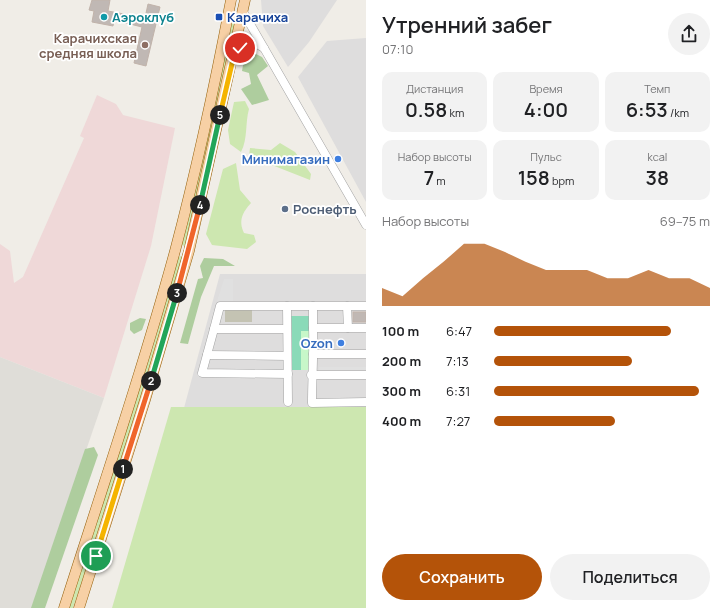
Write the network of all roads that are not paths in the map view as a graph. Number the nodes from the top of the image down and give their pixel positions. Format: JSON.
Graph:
{"nodes":[{"id":1,"x":231,"y":4,"type":"edge"},
{"id":2,"x":243,"y":5,"type":"edge"},
{"id":3,"x":264,"y":48,"type":"junction"},
{"id":4,"x":234,"y":55,"type":"junction"},
{"id":5,"x":366,"y":225,"type":"edge"},
{"id":6,"x":176,"y":248,"type":"junction"},
{"id":7,"x":189,"y":251,"type":"junction"},
{"id":8,"x":287,"y":306,"type":"junction"},
{"id":9,"x":313,"y":306,"type":"junction"},
{"id":10,"x":347,"y":306,"type":"junction"},
{"id":11,"x":366,"y":306,"type":"edge"},
{"id":12,"x":313,"y":328,"type":"junction"},
{"id":13,"x":348,"y":328,"type":"junction"},
{"id":14,"x":366,"y":328,"type":"edge"},
{"id":15,"x":214,"y":329,"type":"junction"},
{"id":16,"x":287,"y":329,"type":"junction"},
{"id":17,"x":313,"y":354,"type":"junction"},
{"id":18,"x":366,"y":354,"type":"edge"},
{"id":19,"x":206,"y":356,"type":"junction"},
{"id":20,"x":287,"y":356,"type":"junction"},
{"id":21,"x":288,"y":374,"type":"junction"},
{"id":22,"x":312,"y":375,"type":"junction"},
{"id":23,"x":366,"y":375,"type":"edge"},
{"id":24,"x":288,"y":402,"type":"dead end"},
{"id":25,"x":366,"y":402,"type":"edge"},
{"id":26,"x":64,"y":608,"type":"edge"},
{"id":27,"x":79,"y":608,"type":"edge"}],
"edges":[{"from":1,"to":2,"type":"main road"},
{"from":1,"to":6,"type":"main road"},
{"from":2,"to":3,"type":"street"},
{"from":2,"to":4,"type":"main road"},
{"from":3,"to":4,"type":"street"},
{"from":3,"to":5,"type":"street"},
{"from":4,"to":7,"type":"main road"},
{"from":6,"to":7,"type":"main road"},
{"from":6,"to":26,"type":"main road"},
{"from":7,"to":27,"type":"main road"},
{"from":8,"to":9,"type":"street"},
{"from":8,"to":15,"type":"street"},
{"from":8,"to":16,"type":"street"},
{"from":9,"to":10,"type":"street"},
{"from":9,"to":12,"type":"street"},
{"from":10,"to":11,"type":"street"},
{"from":10,"to":13,"type":"street"},
{"from":12,"to":13,"type":"street"},
{"from":12,"to":17,"type":"street"},
{"from":13,"to":14,"type":"street"},
{"from":15,"to":16,"type":"street"},
{"from":15,"to":19,"type":"street"},
{"from":16,"to":20,"type":"street"},
{"from":17,"to":18,"type":"street"},
{"from":17,"to":22,"type":"street"},
{"from":19,"to":20,"type":"street"},
{"from":19,"to":21,"type":"street"},
{"from":20,"to":21,"type":"street"},
{"from":21,"to":24,"type":"street"},
{"from":22,"to":23,"type":"street"},
{"from":22,"to":25,"type":"street"}]}
